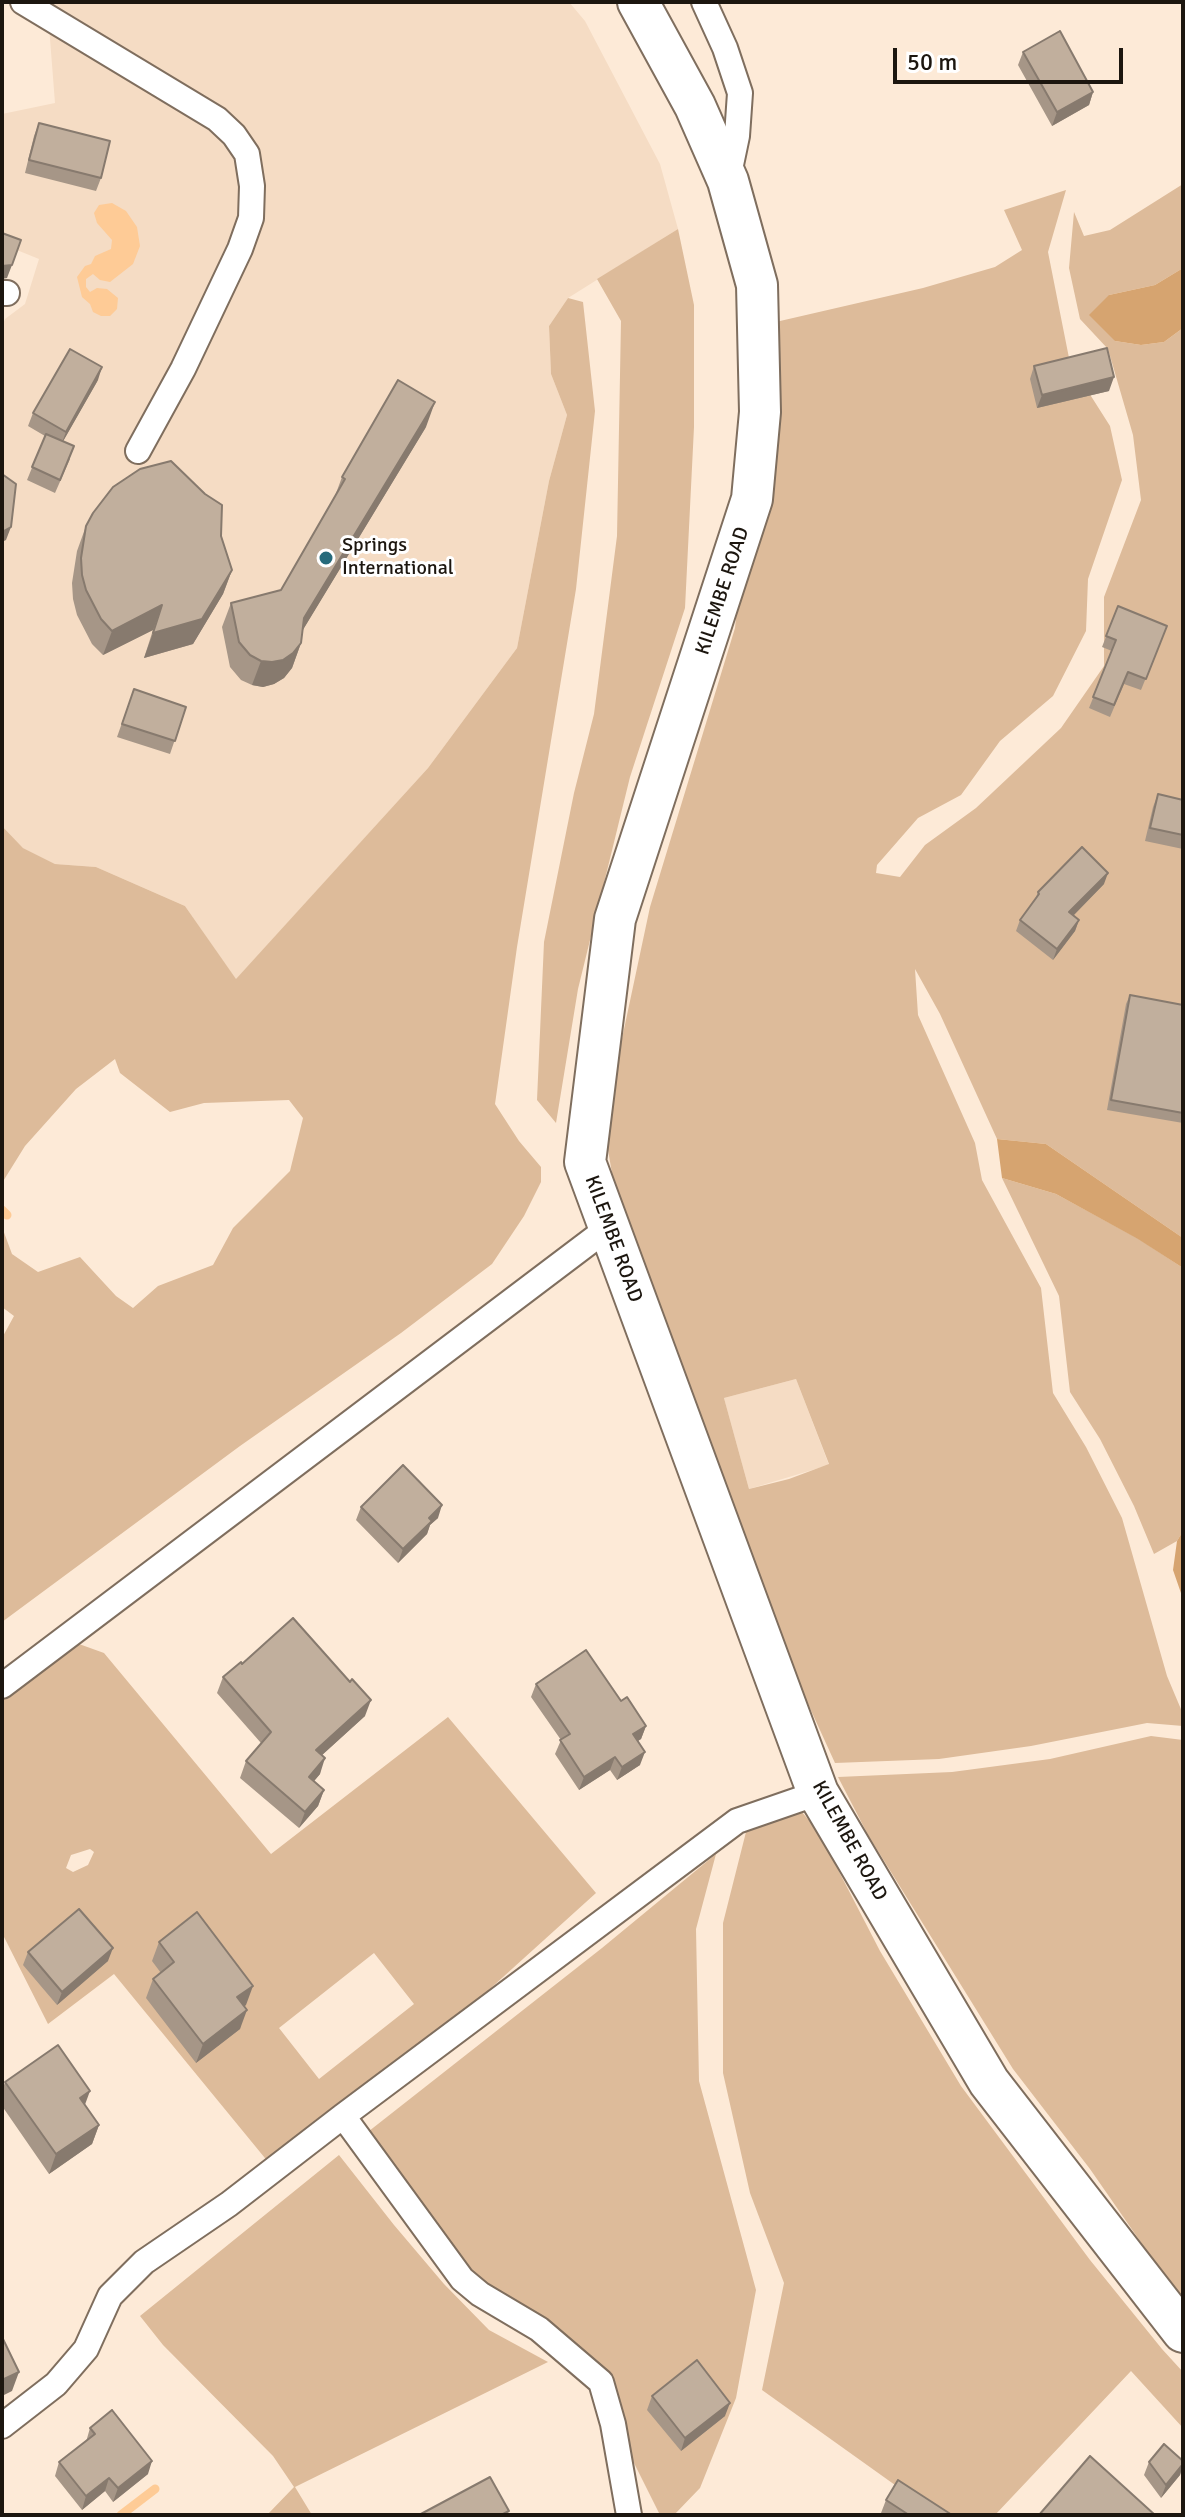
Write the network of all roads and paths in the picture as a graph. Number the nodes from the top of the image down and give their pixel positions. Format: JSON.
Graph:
{"nodes":[{"id":1,"x":23,"y":2,"type":"edge"},
{"id":2,"x":638,"y":2,"type":"edge"},
{"id":3,"x":704,"y":2,"type":"edge"},
{"id":4,"x":728,"y":181,"type":"junction"},
{"id":5,"x":138,"y":451,"type":"dead end"},
{"id":6,"x":608,"y":1228,"type":"junction"},
{"id":7,"x":2,"y":1686,"type":"edge"},
{"id":8,"x":818,"y":1793,"type":"junction"},
{"id":9,"x":343,"y":2116,"type":"junction"},
{"id":10,"x":1183,"y":2332,"type":"edge"},
{"id":11,"x":2,"y":2426,"type":"edge"},
{"id":12,"x":629,"y":2515,"type":"edge"}],
"edges":[{"from":1,"to":5,"type":"street"},
{"from":2,"to":4,"type":"main road","name":"KILEMBE ROAD"},
{"from":3,"to":4,"type":"street"},
{"from":4,"to":6,"type":"main road","name":"KILEMBE ROAD"},
{"from":6,"to":7,"type":"street"},
{"from":6,"to":8,"type":"main road","name":"KILEMBE ROAD"},
{"from":8,"to":9,"type":"street"},
{"from":8,"to":10,"type":"main road","name":"KILEMBE ROAD"},
{"from":9,"to":11,"type":"street"},
{"from":9,"to":12,"type":"street"}]}
